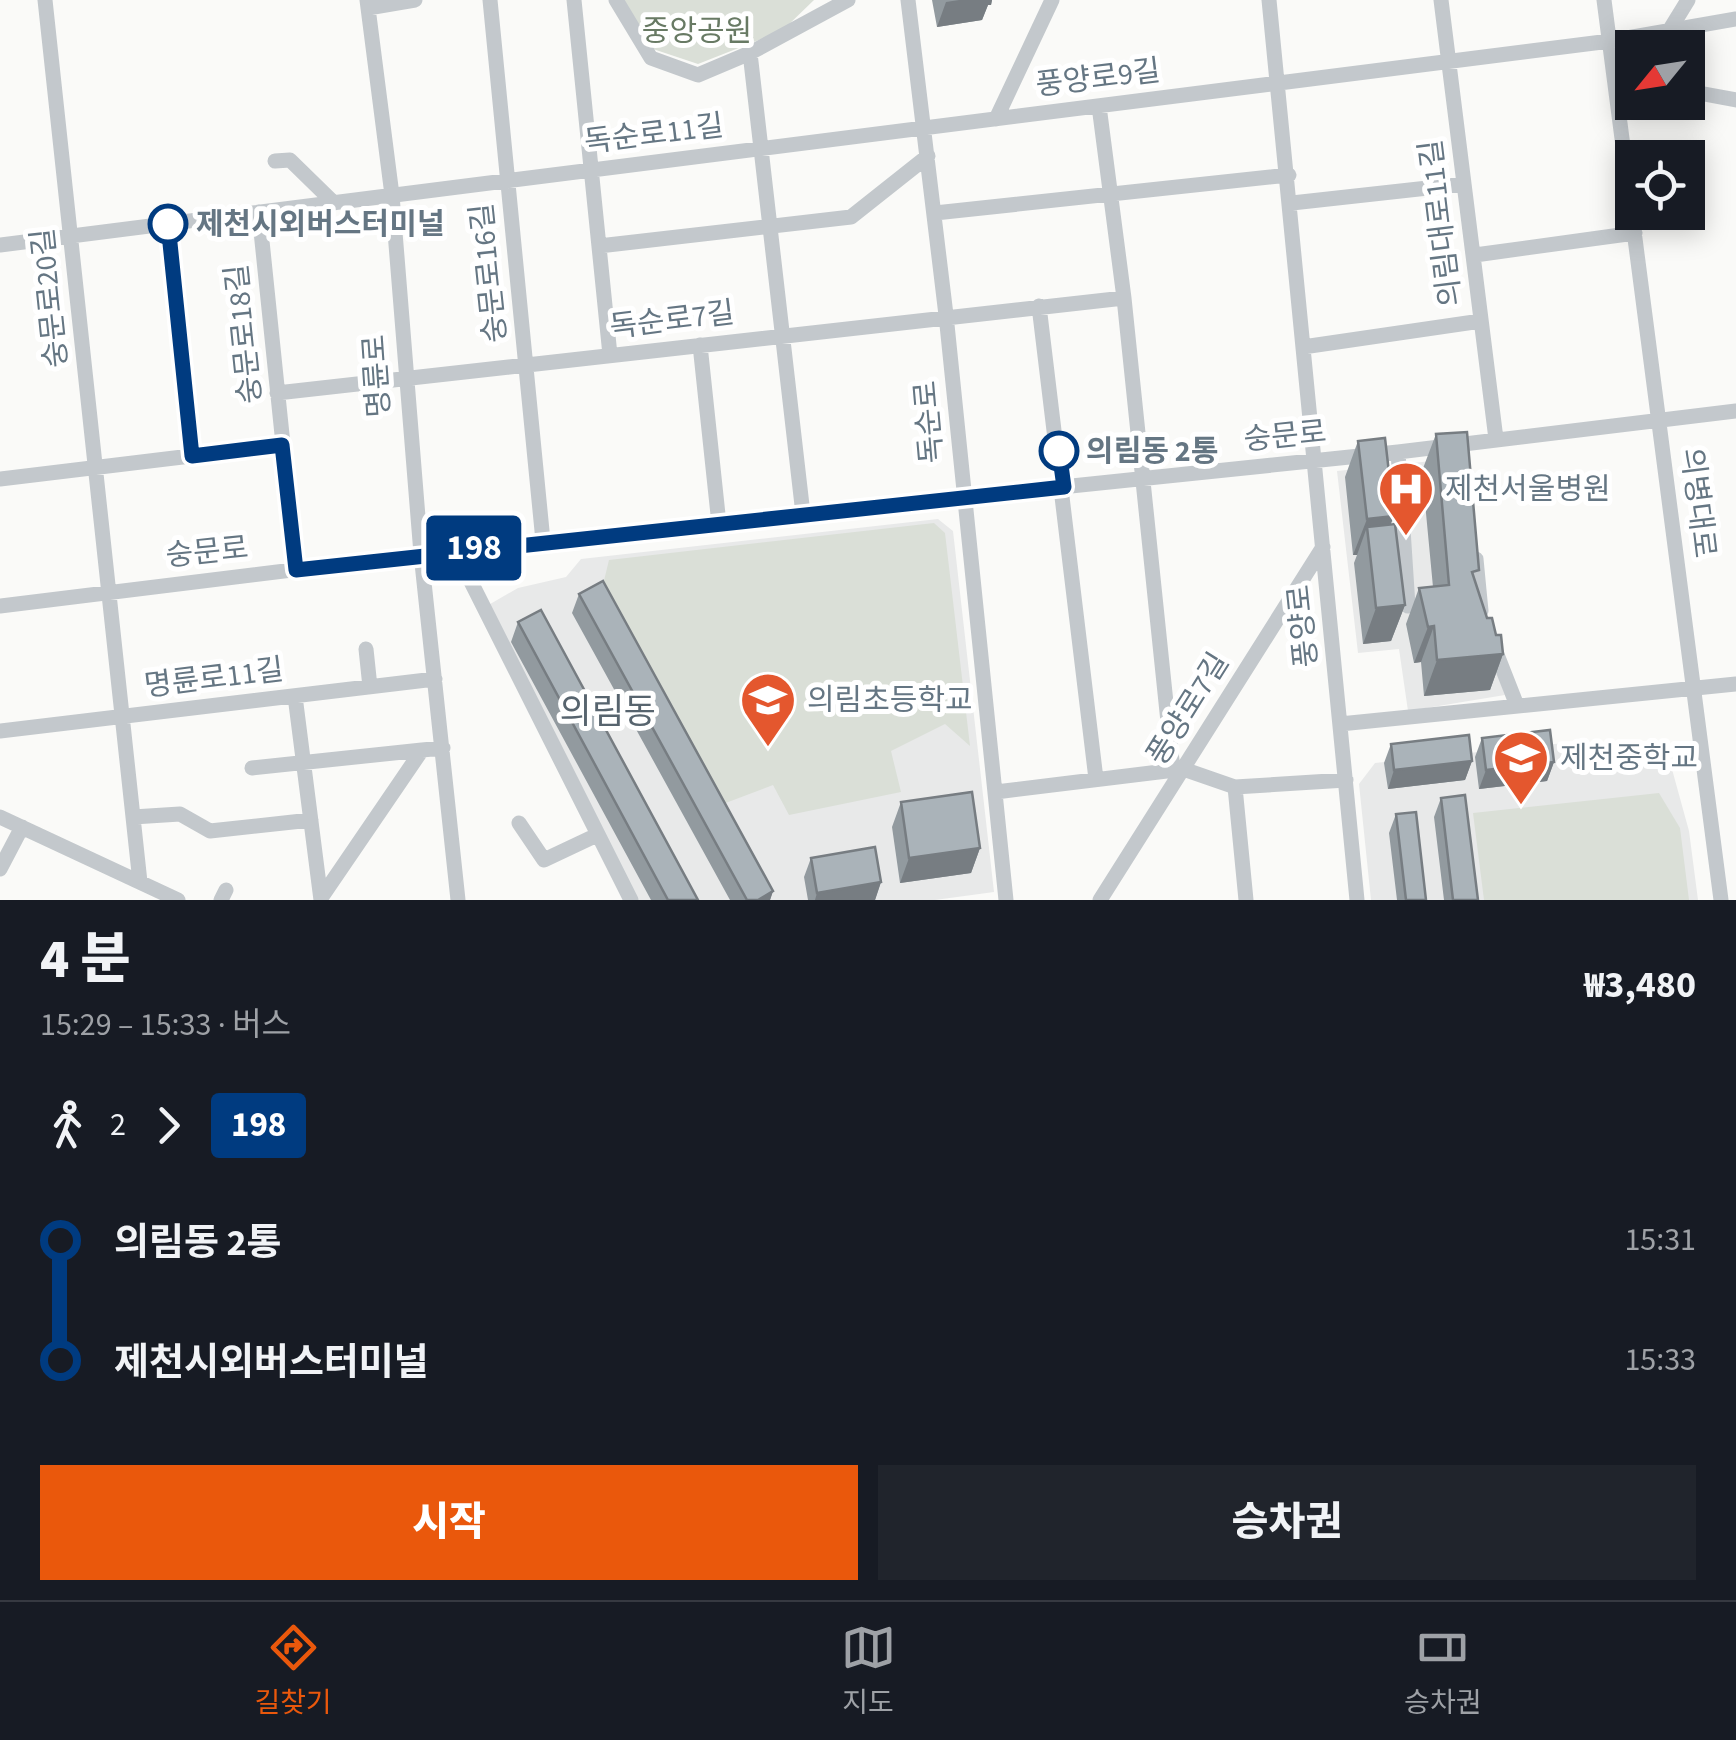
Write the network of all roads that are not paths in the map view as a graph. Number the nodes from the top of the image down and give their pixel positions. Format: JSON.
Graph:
{"nodes":[{"id":1,"x":45,"y":0,"type":"edge"},
{"id":2,"x":415,"y":0,"type":"edge"},
{"id":3,"x":490,"y":0,"type":"edge"},
{"id":4,"x":574,"y":0,"type":"edge"},
{"id":5,"x":616,"y":0,"type":"edge"},
{"id":6,"x":848,"y":0,"type":"edge"},
{"id":7,"x":908,"y":0,"type":"edge"},
{"id":8,"x":1052,"y":0,"type":"edge"},
{"id":9,"x":1269,"y":0,"type":"edge"},
{"id":10,"x":1442,"y":0,"type":"edge"},
{"id":11,"x":1604,"y":0,"type":"edge"},
{"id":12,"x":1688,"y":0,"type":"edge"},
{"id":13,"x":368,"y":4,"type":"edge"},
{"id":14,"x":1736,"y":19,"type":"edge"},
{"id":15,"x":1670,"y":30,"type":"edge"},
{"id":16,"x":1675,"y":30,"type":"edge"},
{"id":17,"x":1615,"y":40,"type":"edge"},
{"id":18,"x":1610,"y":41,"type":"junction"},
{"id":19,"x":750,"y":53,"type":"junction"},
{"id":20,"x":1450,"y":61,"type":"junction"},
{"id":21,"x":1615,"y":78,"type":"edge"},
{"id":22,"x":1280,"y":82,"type":"junction"},
{"id":23,"x":1705,"y":94,"type":"edge"},
{"id":24,"x":1736,"y":100,"type":"edge"},
{"id":25,"x":1099,"y":106,"type":"junction"},
{"id":26,"x":996,"y":118,"type":"junction"},
{"id":27,"x":1620,"y":120,"type":"edge"},
{"id":28,"x":924,"y":128,"type":"junction"},
{"id":29,"x":761,"y":148,"type":"junction"},
{"id":30,"x":928,"y":156,"type":"junction"},
{"id":31,"x":274,"y":161,"type":"dead end"},
{"id":32,"x":591,"y":170,"type":"junction"},
{"id":33,"x":1289,"y":175,"type":"junction"},
{"id":34,"x":508,"y":181,"type":"junction"},
{"id":35,"x":1464,"y":184,"type":"junction"},
{"id":36,"x":1112,"y":194,"type":"junction"},
{"id":37,"x":392,"y":195,"type":"junction"},
{"id":38,"x":334,"y":203,"type":"junction"},
{"id":39,"x":1292,"y":203,"type":"junction"},
{"id":40,"x":259,"y":212,"type":"junction"},
{"id":41,"x":934,"y":213,"type":"junction"},
{"id":42,"x":168,"y":224,"type":"junction"},
{"id":43,"x":770,"y":226,"type":"junction"},
{"id":44,"x":1635,"y":233,"type":"junction"},
{"id":45,"x":71,"y":236,"type":"junction"},
{"id":46,"x":0,"y":245,"type":"edge"},
{"id":47,"x":599,"y":246,"type":"junction"},
{"id":48,"x":1475,"y":255,"type":"junction"},
{"id":49,"x":1124,"y":298,"type":"junction"},
{"id":50,"x":1039,"y":306,"type":"junction"},
{"id":51,"x":946,"y":315,"type":"junction"},
{"id":52,"x":1481,"y":322,"type":"junction"},
{"id":53,"x":783,"y":334,"type":"junction"},
{"id":54,"x":700,"y":345,"type":"junction"},
{"id":55,"x":1303,"y":347,"type":"junction"},
{"id":56,"x":610,"y":355,"type":"junction"},
{"id":57,"x":526,"y":364,"type":"junction"},
{"id":58,"x":404,"y":380,"type":"junction"},
{"id":59,"x":277,"y":392,"type":"junction"},
{"id":60,"x":1736,"y":411,"type":"edge"},
{"id":61,"x":1660,"y":418,"type":"junction"},
{"id":62,"x":1496,"y":438,"type":"junction"},
{"id":63,"x":1465,"y":442,"type":"junction"},
{"id":64,"x":282,"y":445,"type":"junction"},
{"id":65,"x":1398,"y":452,"type":"junction"},
{"id":66,"x":192,"y":456,"type":"junction"},
{"id":67,"x":1314,"y":460,"type":"junction"},
{"id":68,"x":1467,"y":461,"type":"edge"},
{"id":69,"x":96,"y":467,"type":"junction"},
{"id":70,"x":0,"y":478,"type":"edge"},
{"id":71,"x":1144,"y":479,"type":"junction"},
{"id":72,"x":1064,"y":487,"type":"junction"},
{"id":73,"x":964,"y":498,"type":"junction"},
{"id":74,"x":803,"y":514,"type":"junction"},
{"id":75,"x":719,"y":524,"type":"junction"},
{"id":76,"x":1474,"y":536,"type":"edge"},
{"id":77,"x":543,"y":541,"type":"junction"},
{"id":78,"x":1323,"y":547,"type":"junction"},
{"id":79,"x":455,"y":550,"type":"junction"},
{"id":80,"x":421,"y":554,"type":"junction"},
{"id":81,"x":296,"y":570,"type":"junction"},
{"id":82,"x":111,"y":590,"type":"junction"},
{"id":83,"x":0,"y":606,"type":"edge"},
{"id":84,"x":1408,"y":606,"type":"edge"},
{"id":85,"x":366,"y":648,"type":"dead end"},
{"id":86,"x":435,"y":679,"type":"junction"},
{"id":87,"x":1736,"y":684,"type":"edge"},
{"id":88,"x":370,"y":687,"type":"junction"},
{"id":89,"x":1694,"y":688,"type":"junction"},
{"id":90,"x":295,"y":696,"type":"junction"},
{"id":91,"x":1516,"y":704,"type":"junction"},
{"id":92,"x":123,"y":716,"type":"junction"},
{"id":93,"x":1340,"y":724,"type":"junction"},
{"id":94,"x":0,"y":732,"type":"edge"},
{"id":95,"x":443,"y":748,"type":"junction"},
{"id":96,"x":422,"y":750,"type":"junction"},
{"id":97,"x":304,"y":762,"type":"junction"},
{"id":98,"x":252,"y":768,"type":"dead end"},
{"id":99,"x":1178,"y":770,"type":"junction"},
{"id":100,"x":1096,"y":780,"type":"junction"},
{"id":101,"x":1346,"y":780,"type":"junction"},
{"id":102,"x":1235,"y":787,"type":"junction"},
{"id":103,"x":996,"y":792,"type":"junction"},
{"id":104,"x":0,"y":817,"type":"edge"},
{"id":105,"x":133,"y":818,"type":"junction"},
{"id":106,"x":311,"y":820,"type":"junction"},
{"id":107,"x":519,"y":823,"type":"dead end"},
{"id":108,"x":22,"y":827,"type":"junction"},
{"id":109,"x":597,"y":835,"type":"junction"},
{"id":110,"x":0,"y":869,"type":"edge"},
{"id":111,"x":1736,"y":873,"type":"edge"},
{"id":112,"x":1718,"y":876,"type":"junction"},
{"id":113,"x":140,"y":882,"type":"junction"},
{"id":114,"x":321,"y":899,"type":"edge"},
{"id":115,"x":178,"y":900,"type":"edge"},
{"id":116,"x":458,"y":900,"type":"edge"},
{"id":117,"x":631,"y":900,"type":"edge"},
{"id":118,"x":1006,"y":900,"type":"edge"},
{"id":119,"x":1100,"y":900,"type":"edge"},
{"id":120,"x":1246,"y":900,"type":"edge"},
{"id":121,"x":1357,"y":900,"type":"edge"},
{"id":122,"x":1721,"y":900,"type":"edge"}],
"edges":[{"from":1,"to":45,"type":"street","name":"숭문로20길"},
{"from":2,"to":13,"type":"street"},
{"from":3,"to":34,"type":"street","name":"숭문로16길"},
{"from":4,"to":32,"type":"street"},
{"from":5,"to":19,"type":"street"},
{"from":6,"to":19,"type":"street"},
{"from":7,"to":28,"type":"street","name":"독순로"},
{"from":8,"to":26,"type":"street"},
{"from":9,"to":22,"type":"street","name":"풍양로"},
{"from":10,"to":20,"type":"street","name":"의림대로11길"},
{"from":11,"to":18,"type":"street","name":"의병대로"},
{"from":12,"to":15,"type":"street"},
{"from":13,"to":37,"type":"street","name":"명륜로"},
{"from":14,"to":16,"type":"street","name":"풍양로9길"},
{"from":17,"to":18,"type":"street","name":"풍양로9길"},
{"from":18,"to":20,"type":"street","name":"풍양로9길"},
{"from":18,"to":21,"type":"street","name":"의병대로"},
{"from":19,"to":29,"type":"street"},
{"from":20,"to":22,"type":"street","name":"풍양로9길"},
{"from":20,"to":35,"type":"street","name":"의림대로11길"},
{"from":22,"to":25,"type":"street","name":"풍양로9길"},
{"from":22,"to":33,"type":"street","name":"풍양로"},
{"from":23,"to":24,"type":"street"},
{"from":25,"to":26,"type":"street","name":"풍양로9길"},
{"from":25,"to":36,"type":"street"},
{"from":26,"to":28,"type":"street","name":"풍양로9길"},
{"from":27,"to":44,"type":"street","name":"의병대로"},
{"from":28,"to":29,"type":"street","name":"독순로11길"},
{"from":28,"to":30,"type":"street","name":"독순로"},
{"from":29,"to":32,"type":"street","name":"독순로11길"},
{"from":29,"to":43,"type":"street"},
{"from":30,"to":41,"type":"street","name":"독순로"},
{"from":30,"to":43,"type":"street"},
{"from":31,"to":38,"type":"street"},
{"from":32,"to":34,"type":"street","name":"독순로11길"},
{"from":32,"to":47,"type":"street"},
{"from":33,"to":36,"type":"street"},
{"from":33,"to":39,"type":"street","name":"풍양로"},
{"from":34,"to":37,"type":"street","name":"독순로11길"},
{"from":34,"to":57,"type":"street","name":"숭문로16길"},
{"from":35,"to":39,"type":"street"},
{"from":35,"to":48,"type":"street","name":"의림대로11길"},
{"from":36,"to":41,"type":"street"},
{"from":36,"to":49,"type":"street"},
{"from":37,"to":38,"type":"street","name":"독순로11길"},
{"from":37,"to":58,"type":"street","name":"명륜로"},
{"from":38,"to":40,"type":"street","name":"독순로11길"},
{"from":39,"to":55,"type":"street","name":"풍양로"},
{"from":40,"to":42,"type":"street","name":"독순로11길"},
{"from":40,"to":59,"type":"street","name":"숭문로18길"},
{"from":41,"to":51,"type":"street","name":"독순로"},
{"from":42,"to":45,"type":"street","name":"독순로11길"},
{"from":42,"to":66,"type":"street"},
{"from":43,"to":47,"type":"street"},
{"from":43,"to":53,"type":"street"},
{"from":44,"to":48,"type":"street"},
{"from":44,"to":61,"type":"street","name":"의병대로"},
{"from":45,"to":46,"type":"street","name":"독순로11길"},
{"from":45,"to":69,"type":"street","name":"숭문로20길"},
{"from":47,"to":56,"type":"street"},
{"from":48,"to":52,"type":"street","name":"의림대로11길"},
{"from":49,"to":50,"type":"street","name":"독순로7길"},
{"from":49,"to":71,"type":"street"},
{"from":50,"to":51,"type":"street","name":"독순로7길"},
{"from":50,"to":72,"type":"street"},
{"from":51,"to":53,"type":"street","name":"독순로7길"},
{"from":51,"to":73,"type":"street","name":"독순로"},
{"from":52,"to":55,"type":"street"},
{"from":52,"to":62,"type":"street","name":"의림대로11길"},
{"from":53,"to":54,"type":"street","name":"독순로7길"},
{"from":53,"to":74,"type":"street"},
{"from":54,"to":56,"type":"street","name":"독순로7길"},
{"from":54,"to":75,"type":"street"},
{"from":55,"to":67,"type":"street","name":"풍양로"},
{"from":56,"to":57,"type":"street","name":"독순로7길"},
{"from":57,"to":58,"type":"street","name":"독순로7길"},
{"from":57,"to":77,"type":"street","name":"숭문로16길"},
{"from":58,"to":59,"type":"street","name":"독순로7길"},
{"from":58,"to":80,"type":"street","name":"명륜로"},
{"from":59,"to":64,"type":"street","name":"숭문로18길"},
{"from":60,"to":61,"type":"street","name":"숭문로"},
{"from":61,"to":62,"type":"street","name":"숭문로"},
{"from":61,"to":89,"type":"street","name":"의병대로"},
{"from":62,"to":63,"type":"street","name":"숭문로"},
{"from":63,"to":65,"type":"street","name":"숭문로"},
{"from":63,"to":68,"type":"street"},
{"from":64,"to":66,"type":"street"},
{"from":64,"to":81,"type":"street","name":"숭문로18길"},
{"from":65,"to":67,"type":"street","name":"숭문로"},
{"from":65,"to":84,"type":"street"},
{"from":66,"to":69,"type":"street"},
{"from":67,"to":71,"type":"street","name":"숭문로"},
{"from":67,"to":78,"type":"street","name":"풍양로"},
{"from":69,"to":70,"type":"street"},
{"from":69,"to":82,"type":"street","name":"숭문로20길"},
{"from":71,"to":72,"type":"street","name":"숭문로"},
{"from":71,"to":99,"type":"street"},
{"from":72,"to":73,"type":"street","name":"숭문로"},
{"from":72,"to":100,"type":"street"},
{"from":73,"to":74,"type":"street","name":"숭문로"},
{"from":73,"to":103,"type":"street","name":"독순로"},
{"from":74,"to":75,"type":"street","name":"숭문로"},
{"from":75,"to":77,"type":"street","name":"숭문로"},
{"from":76,"to":91,"type":"street"},
{"from":77,"to":79,"type":"street","name":"숭문로"},
{"from":78,"to":93,"type":"street","name":"풍양로"},
{"from":78,"to":99,"type":"street","name":"풍양로7길"},
{"from":79,"to":80,"type":"street","name":"숭문로"},
{"from":79,"to":109,"type":"street"},
{"from":80,"to":81,"type":"street","name":"숭문로"},
{"from":80,"to":86,"type":"street","name":"명륜로"},
{"from":81,"to":82,"type":"street","name":"숭문로"},
{"from":82,"to":83,"type":"street","name":"숭문로"},
{"from":82,"to":92,"type":"street","name":"숭문로20길"},
{"from":85,"to":88,"type":"street"},
{"from":86,"to":88,"type":"street","name":"명륜로11길"},
{"from":86,"to":95,"type":"street","name":"명륜로"},
{"from":87,"to":89,"type":"street"},
{"from":88,"to":90,"type":"street","name":"명륜로11길"},
{"from":89,"to":91,"type":"street"},
{"from":89,"to":112,"type":"street","name":"의병대로"},
{"from":90,"to":92,"type":"street","name":"명륜로11길"},
{"from":90,"to":97,"type":"street"},
{"from":91,"to":93,"type":"street"},
{"from":92,"to":94,"type":"street","name":"명륜로11길"},
{"from":92,"to":105,"type":"street","name":"숭문로20길"},
{"from":93,"to":101,"type":"street","name":"풍양로"},
{"from":95,"to":96,"type":"street"},
{"from":95,"to":116,"type":"street","name":"명륜로"},
{"from":96,"to":97,"type":"street"},
{"from":96,"to":114,"type":"street"},
{"from":97,"to":98,"type":"street"},
{"from":97,"to":106,"type":"street"},
{"from":99,"to":100,"type":"street"},
{"from":99,"to":102,"type":"street"},
{"from":99,"to":119,"type":"street","name":"풍양로7길"},
{"from":100,"to":103,"type":"street"},
{"from":101,"to":102,"type":"street"},
{"from":101,"to":121,"type":"street","name":"풍양로"},
{"from":102,"to":120,"type":"street"},
{"from":103,"to":118,"type":"street","name":"독순로"},
{"from":104,"to":108,"type":"street"},
{"from":105,"to":106,"type":"street"},
{"from":105,"to":113,"type":"street","name":"숭문로20길"},
{"from":106,"to":114,"type":"street"},
{"from":107,"to":109,"type":"street"},
{"from":108,"to":110,"type":"street"},
{"from":108,"to":113,"type":"street"},
{"from":109,"to":117,"type":"street"},
{"from":111,"to":112,"type":"street"},
{"from":112,"to":122,"type":"street","name":"의병대로"},
{"from":113,"to":115,"type":"street"}]}
